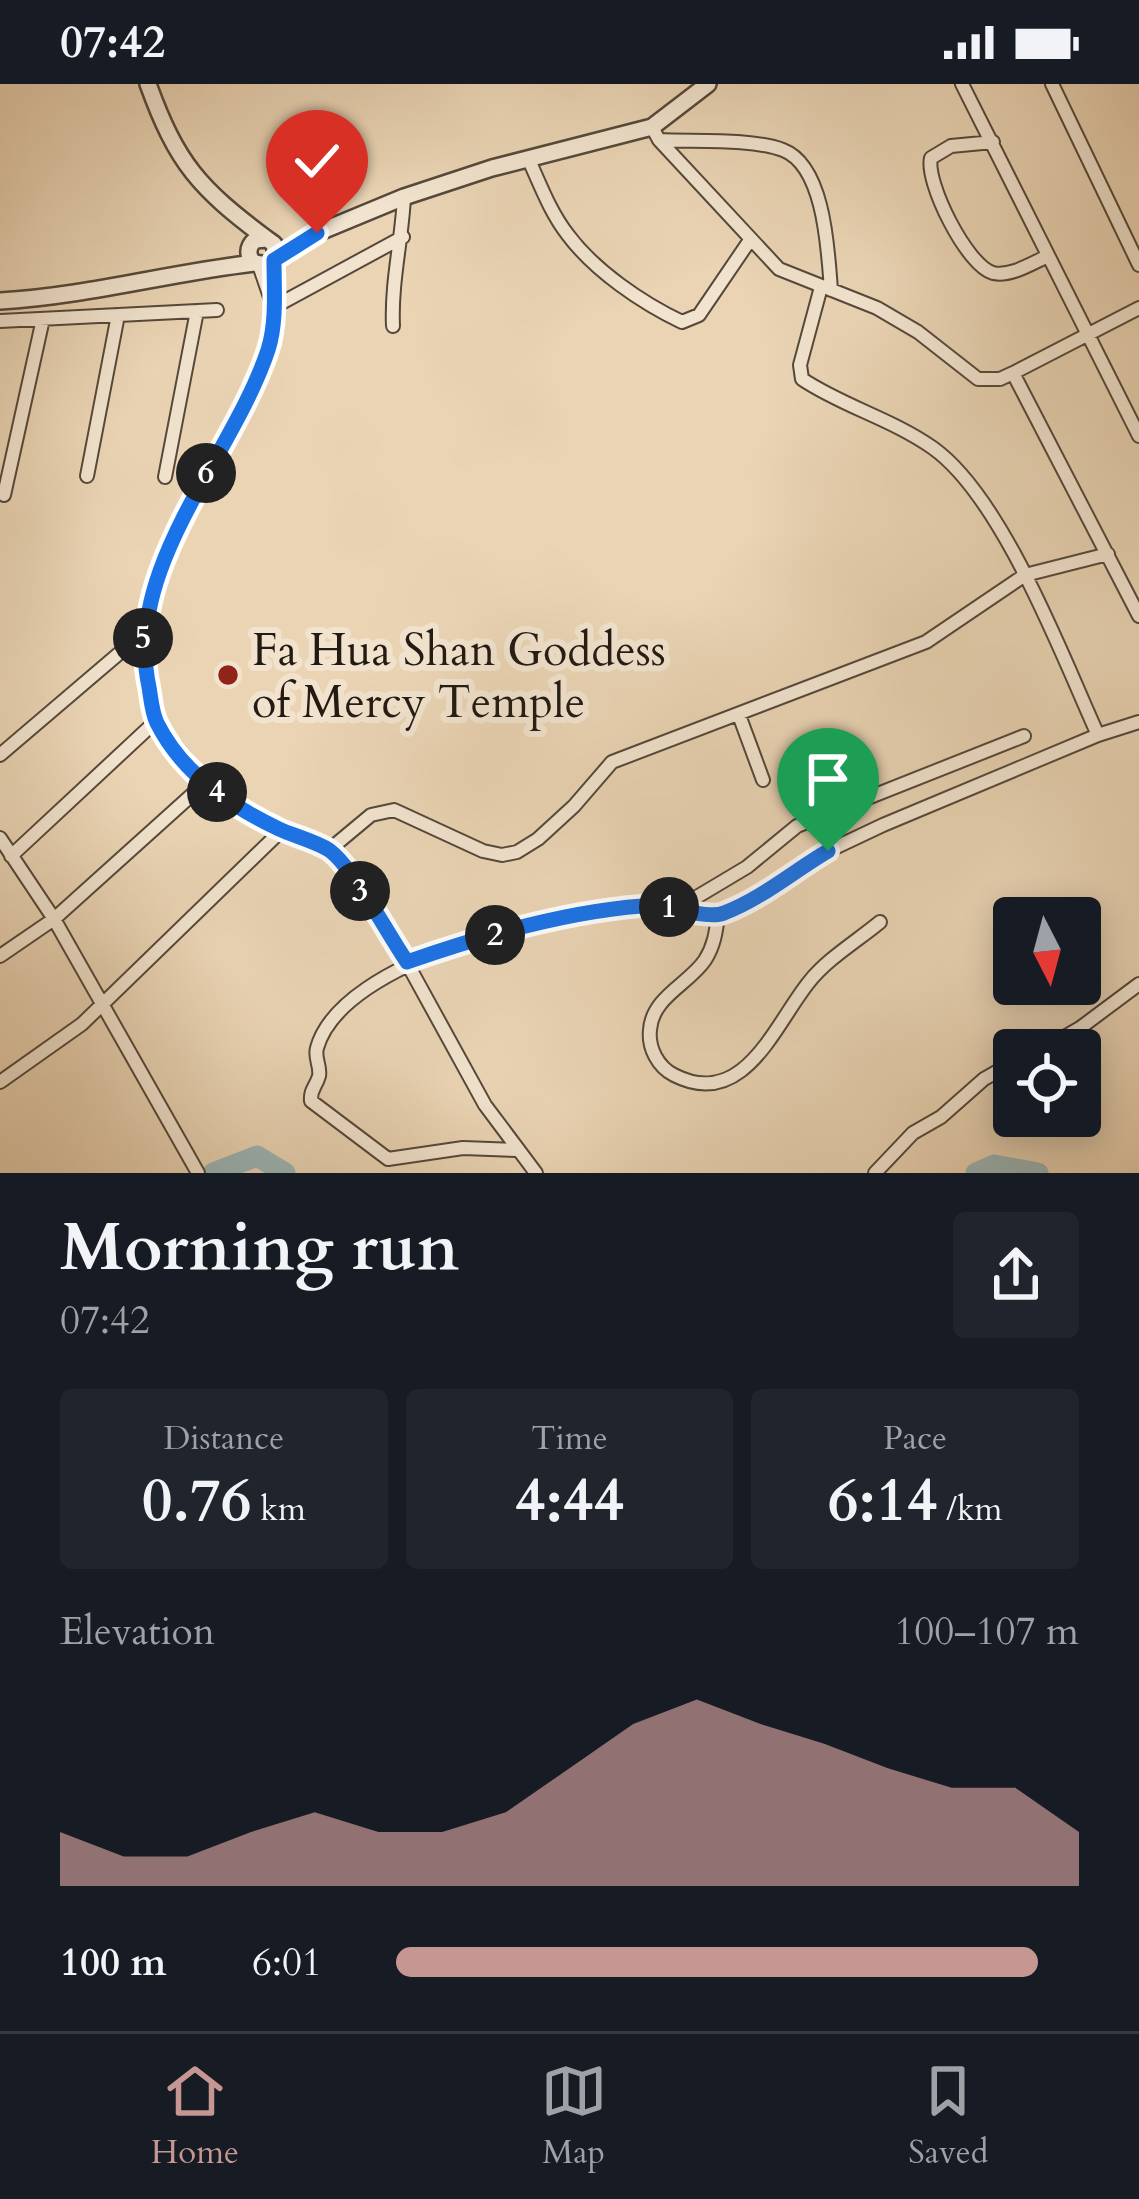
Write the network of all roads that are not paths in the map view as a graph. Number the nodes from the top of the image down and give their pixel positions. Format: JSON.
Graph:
{"nodes":[{"id":1,"x":148,"y":84,"type":"edge"},
{"id":2,"x":708,"y":84,"type":"edge"},
{"id":3,"x":962,"y":84,"type":"edge"},
{"id":4,"x":1052,"y":84,"type":"edge"},
{"id":5,"x":655,"y":134,"type":"junction"},
{"id":6,"x":992,"y":142,"type":"junction"},
{"id":7,"x":528,"y":158,"type":"junction"},
{"id":8,"x":404,"y":197,"type":"junction"},
{"id":9,"x":403,"y":236,"type":"junction"},
{"id":10,"x":750,"y":240,"type":"junction"},
{"id":11,"x":262,"y":253,"type":"junction"},
{"id":12,"x":1048,"y":256,"type":"junction"},
{"id":13,"x":1139,"y":266,"type":"edge"},
{"id":14,"x":826,"y":288,"type":"junction"},
{"id":15,"x":86,"y":293,"type":"junction"},
{"id":16,"x":0,"y":301,"type":"edge"},
{"id":17,"x":274,"y":307,"type":"junction"},
{"id":18,"x":1139,"y":308,"type":"edge"},
{"id":19,"x":196,"y":310,"type":"junction"},
{"id":20,"x":217,"y":310,"type":"dead end"},
{"id":21,"x":118,"y":314,"type":"junction"},
{"id":22,"x":86,"y":317,"type":"junction"},
{"id":23,"x":43,"y":319,"type":"junction"},
{"id":24,"x":0,"y":321,"type":"edge"},
{"id":25,"x":393,"y":326,"type":"dead end"},
{"id":26,"x":1087,"y":336,"type":"junction"},
{"id":27,"x":1013,"y":373,"type":"junction"},
{"id":28,"x":1139,"y":436,"type":"edge"},
{"id":29,"x":86,"y":476,"type":"dead end"},
{"id":30,"x":165,"y":477,"type":"dead end"},
{"id":31,"x":4,"y":495,"type":"dead end"},
{"id":32,"x":1108,"y":554,"type":"junction"},
{"id":33,"x":1025,"y":575,"type":"junction"},
{"id":34,"x":1139,"y":616,"type":"edge"},
{"id":35,"x":143,"y":633,"type":"junction"},
{"id":36,"x":739,"y":715,"type":"junction"},
{"id":37,"x":156,"y":721,"type":"junction"},
{"id":38,"x":1139,"y":722,"type":"edge"},
{"id":39,"x":1098,"y":735,"type":"junction"},
{"id":40,"x":1024,"y":736,"type":"dead end"},
{"id":41,"x":0,"y":755,"type":"edge"},
{"id":42,"x":763,"y":780,"type":"dead end"},
{"id":43,"x":205,"y":783,"type":"junction"},
{"id":44,"x":282,"y":830,"type":"junction"},
{"id":45,"x":0,"y":838,"type":"edge"},
{"id":46,"x":329,"y":850,"type":"junction"},
{"id":47,"x":11,"y":856,"type":"junction"},
{"id":48,"x":680,"y":907,"type":"junction"},
{"id":49,"x":718,"y":916,"type":"junction"},
{"id":50,"x":54,"y":919,"type":"junction"},
{"id":51,"x":880,"y":922,"type":"dead end"},
{"id":52,"x":0,"y":956,"type":"edge"},
{"id":53,"x":407,"y":962,"type":"junction"},
{"id":54,"x":1139,"y":984,"type":"edge"},
{"id":55,"x":101,"y":1002,"type":"junction"},
{"id":56,"x":1079,"y":1029,"type":"edge"},
{"id":57,"x":993,"y":1073,"type":"edge"},
{"id":58,"x":0,"y":1082,"type":"edge"},
{"id":59,"x":516,"y":1150,"type":"junction"},
{"id":60,"x":199,"y":1173,"type":"edge"},
{"id":61,"x":536,"y":1173,"type":"edge"},
{"id":62,"x":875,"y":1173,"type":"edge"}],
"edges":[{"from":1,"to":11,"type":"street"},
{"from":2,"to":5,"type":"street"},
{"from":3,"to":6,"type":"street"},
{"from":4,"to":13,"type":"street"},
{"from":5,"to":7,"type":"street"},
{"from":5,"to":10,"type":"street"},
{"from":5,"to":14,"type":"street"},
{"from":6,"to":12,"type":"street"},
{"from":6,"to":12,"type":"street"},
{"from":7,"to":8,"type":"street"},
{"from":7,"to":10,"type":"street"},
{"from":8,"to":9,"type":"street"},
{"from":8,"to":11,"type":"street"},
{"from":9,"to":17,"type":"street"},
{"from":9,"to":25,"type":"street"},
{"from":10,"to":14,"type":"street"},
{"from":11,"to":15,"type":"street"},
{"from":11,"to":17,"type":"street"},
{"from":12,"to":26,"type":"street"},
{"from":14,"to":27,"type":"street"},
{"from":14,"to":33,"type":"street"},
{"from":15,"to":16,"type":"street"},
{"from":15,"to":22,"type":"street"},
{"from":17,"to":35,"type":"street"},
{"from":18,"to":26,"type":"street"},
{"from":19,"to":20,"type":"street"},
{"from":19,"to":21,"type":"street"},
{"from":19,"to":30,"type":"street"},
{"from":21,"to":22,"type":"street"},
{"from":21,"to":29,"type":"street"},
{"from":22,"to":23,"type":"street"},
{"from":23,"to":24,"type":"street"},
{"from":23,"to":31,"type":"street"},
{"from":26,"to":27,"type":"street"},
{"from":26,"to":28,"type":"street"},
{"from":27,"to":32,"type":"street"},
{"from":32,"to":33,"type":"street"},
{"from":32,"to":34,"type":"street"},
{"from":33,"to":36,"type":"street"},
{"from":33,"to":39,"type":"street"},
{"from":35,"to":37,"type":"street"},
{"from":35,"to":41,"type":"street"},
{"from":36,"to":42,"type":"street"},
{"from":36,"to":46,"type":"street"},
{"from":37,"to":43,"type":"street"},
{"from":37,"to":47,"type":"street"},
{"from":38,"to":39,"type":"street"},
{"from":39,"to":49,"type":"street"},
{"from":40,"to":48,"type":"street"},
{"from":43,"to":44,"type":"street"},
{"from":43,"to":50,"type":"street"},
{"from":44,"to":46,"type":"street"},
{"from":44,"to":55,"type":"street"},
{"from":45,"to":47,"type":"street"},
{"from":46,"to":53,"type":"street"},
{"from":47,"to":50,"type":"street"},
{"from":48,"to":49,"type":"street"},
{"from":48,"to":53,"type":"street"},
{"from":49,"to":51,"type":"street"},
{"from":50,"to":52,"type":"street"},
{"from":50,"to":55,"type":"street"},
{"from":53,"to":59,"type":"street"},
{"from":53,"to":59,"type":"street"},
{"from":54,"to":56,"type":"street"},
{"from":55,"to":58,"type":"street"},
{"from":55,"to":60,"type":"street"},
{"from":57,"to":62,"type":"street"},
{"from":59,"to":61,"type":"street"}]}
